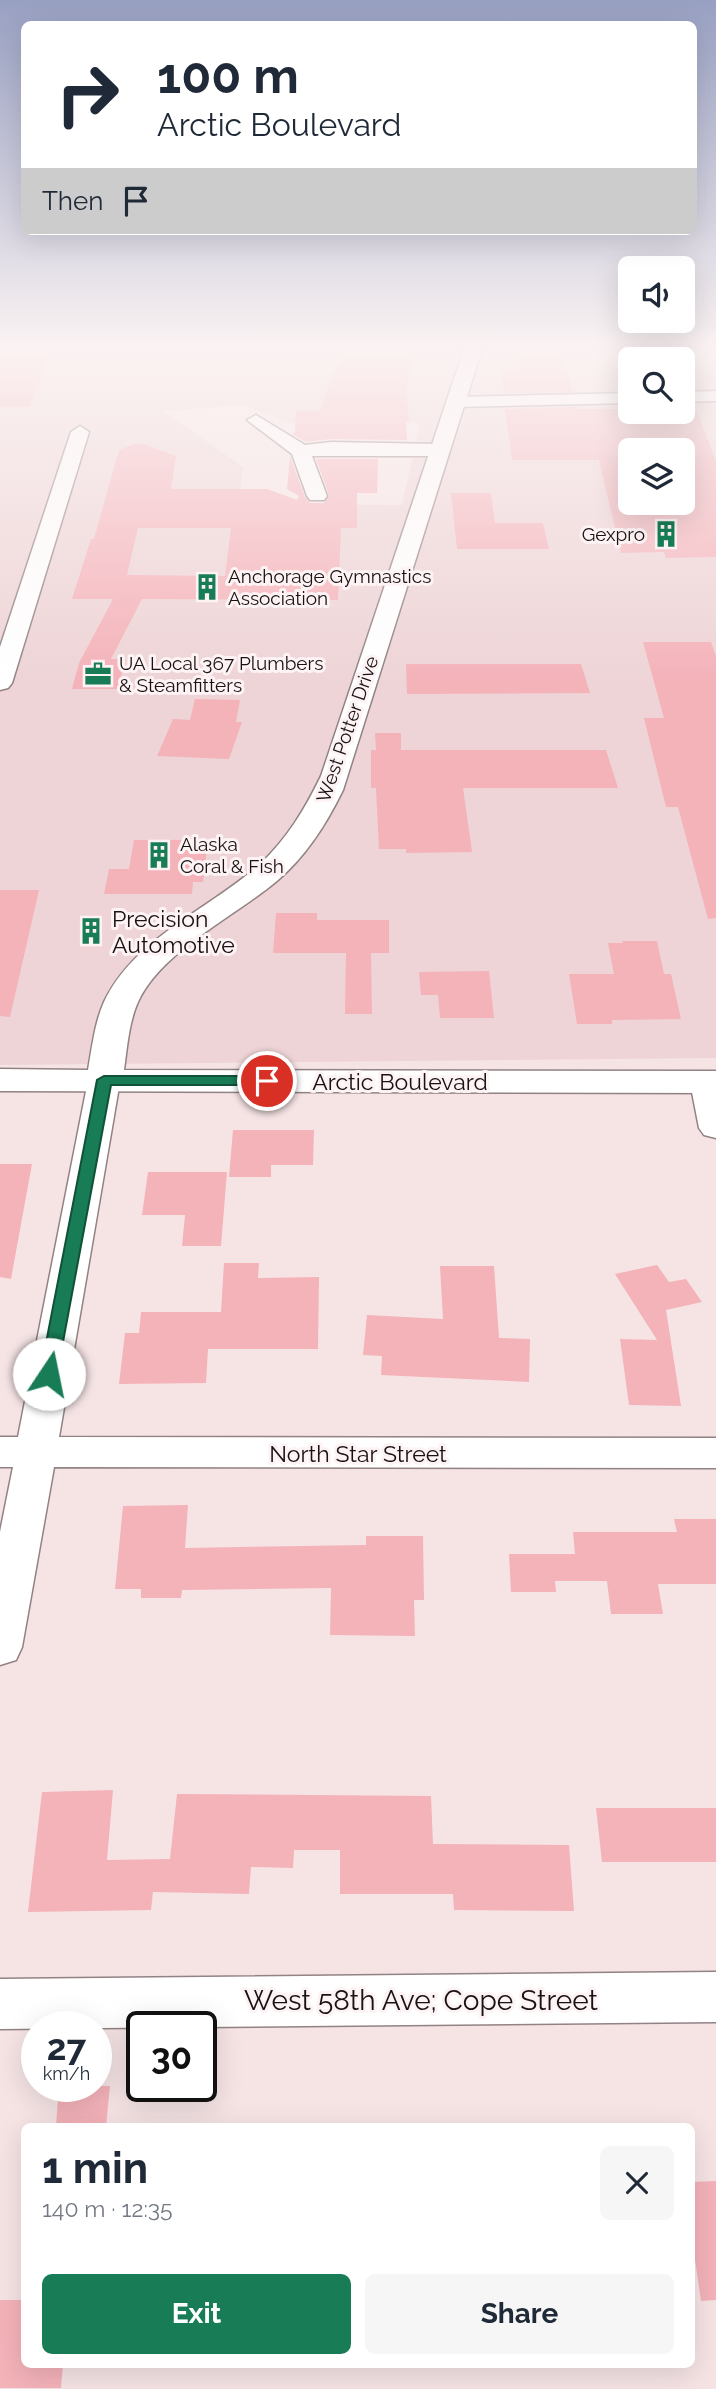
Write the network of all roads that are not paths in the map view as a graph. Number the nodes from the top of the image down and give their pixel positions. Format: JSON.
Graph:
{"nodes":[{"id":1,"x":72,"y":457,"type":"edge"},
{"id":2,"x":304,"y":457,"type":"edge"},
{"id":3,"x":437,"y":457,"type":"edge"},
{"id":4,"x":317,"y":496,"type":"dead end"},
{"id":5,"x":0,"y":682,"type":"edge"},
{"id":6,"x":0,"y":1080,"type":"edge"},
{"id":7,"x":104,"y":1080,"type":"junction"},
{"id":8,"x":711,"y":1082,"type":"edge"},
{"id":9,"x":716,"y":1128,"type":"edge"},
{"id":10,"x":17,"y":1452,"type":"edge"},
{"id":11,"x":716,"y":1453,"type":"edge"},
{"id":12,"x":0,"y":1647,"type":"edge"},
{"id":13,"x":716,"y":1997,"type":"edge"},
{"id":14,"x":0,"y":2004,"type":"edge"}],
"edges":[{"from":1,"to":5,"type":"street"},
{"from":2,"to":4,"type":"street"},
{"from":3,"to":7,"type":"main road","name":"West Potter Drive"},
{"from":6,"to":7,"type":"main road","name":"Arctic Boulevard"},
{"from":7,"to":8,"type":"main road","name":"Arctic Boulevard"},
{"from":7,"to":10,"type":"street"},
{"from":8,"to":9,"type":"street"},
{"from":10,"to":11,"type":"street","name":"North Star Street"},
{"from":10,"to":12,"type":"street"},
{"from":13,"to":14,"type":"street","name":"West 58th Ave; Cope Street"}]}
